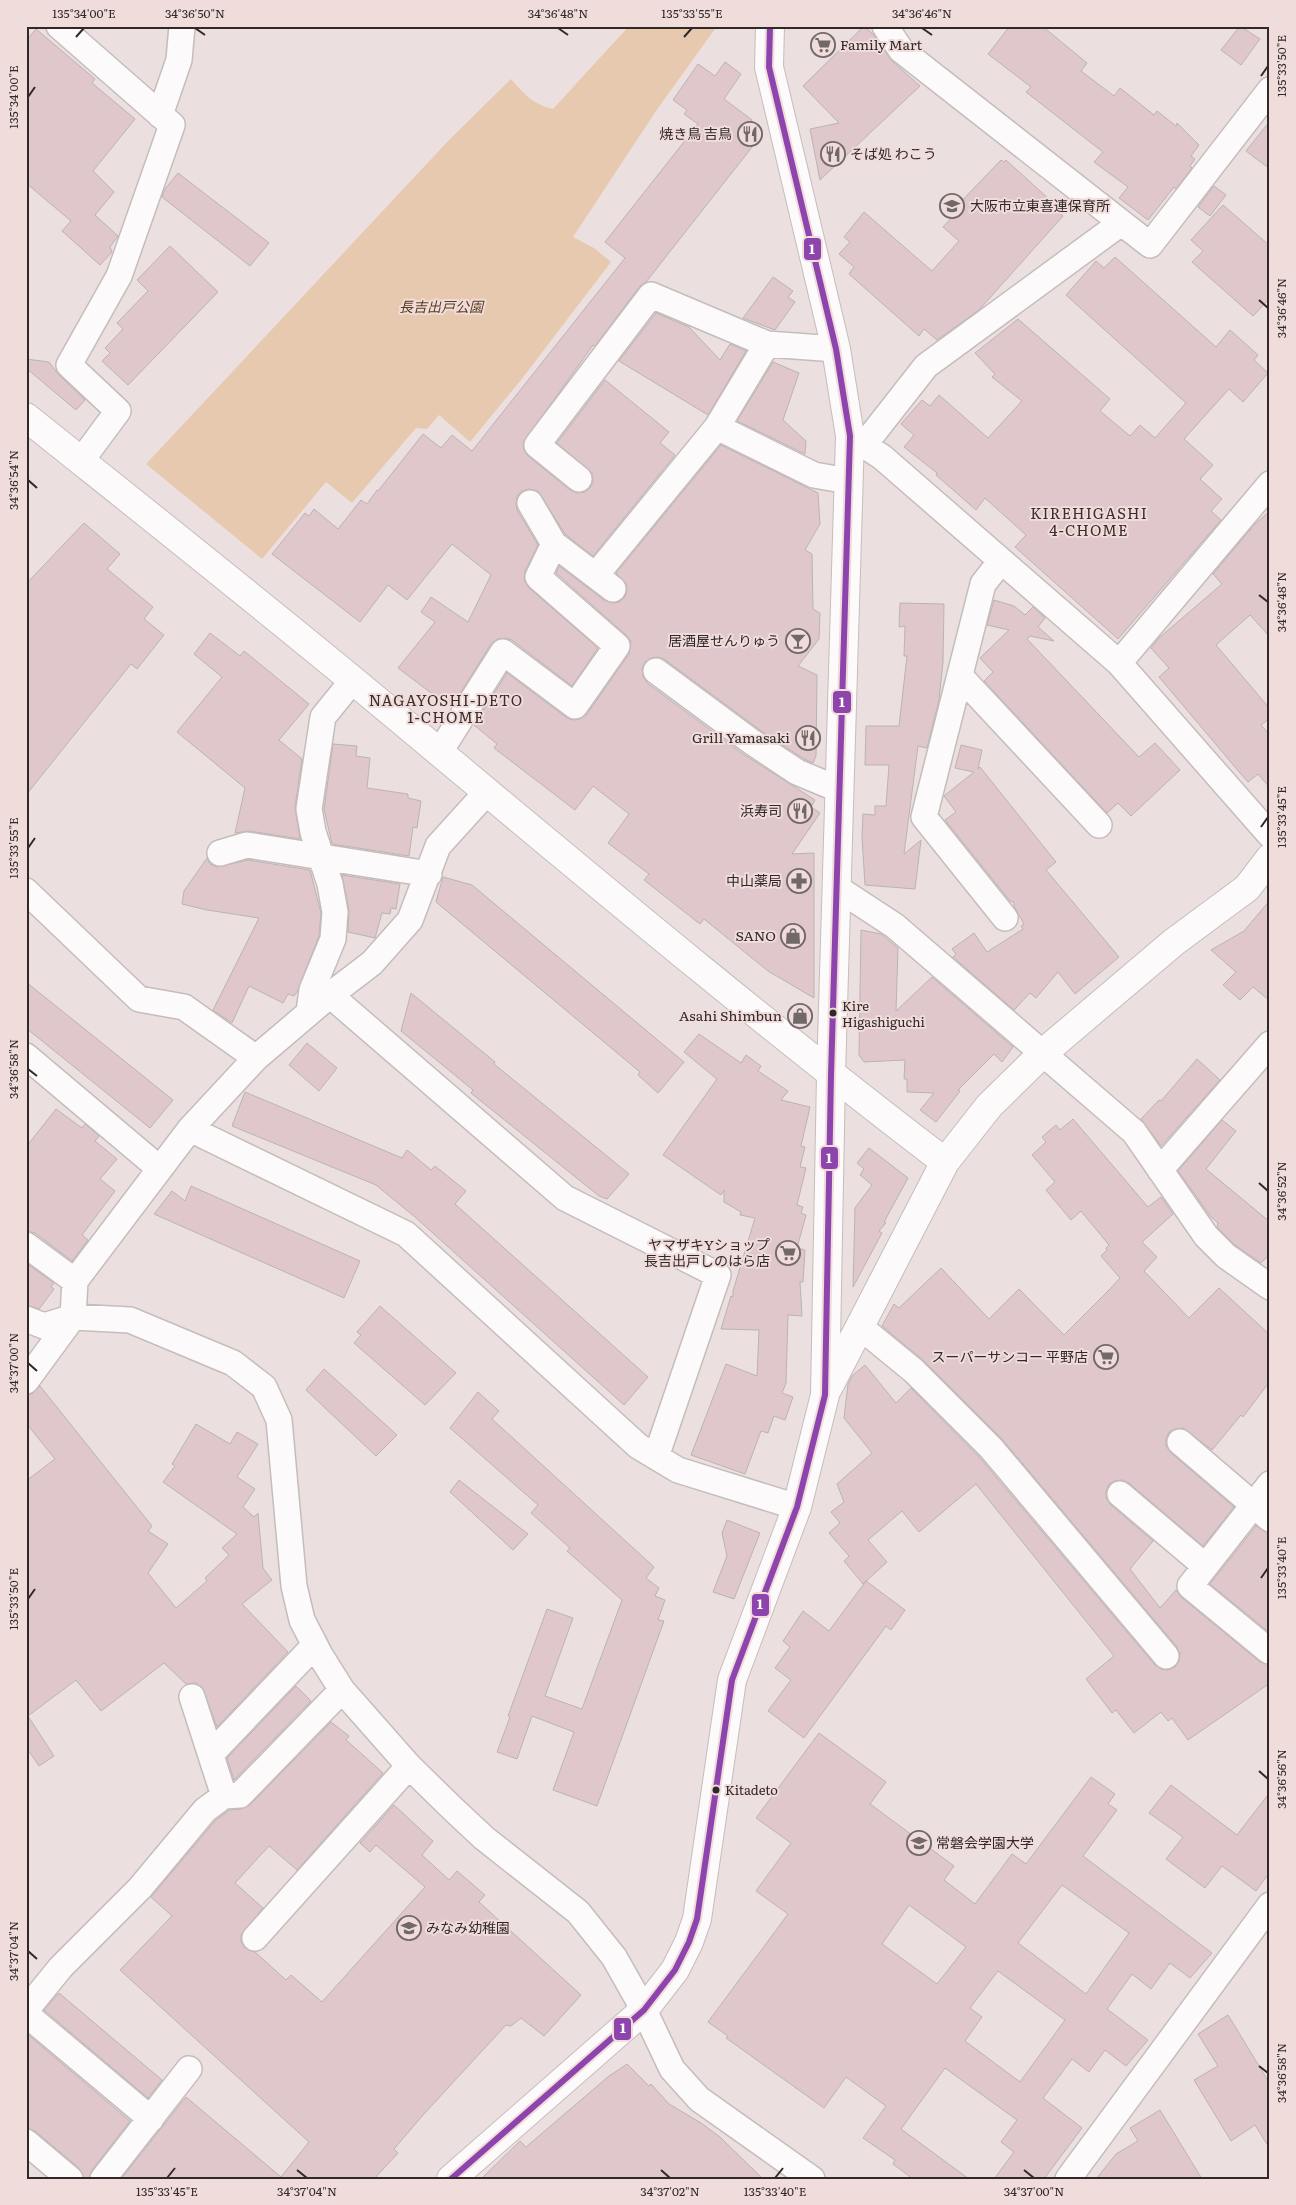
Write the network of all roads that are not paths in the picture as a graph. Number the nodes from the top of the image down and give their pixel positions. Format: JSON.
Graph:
{"nodes":[{"id":1,"x":59,"y":26,"type":"edge"},
{"id":2,"x":182,"y":26,"type":"edge"},
{"id":3,"x":770,"y":26,"type":"edge"},
{"id":4,"x":885,"y":26,"type":"edge"},
{"id":5,"x":1270,"y":90,"type":"edge"},
{"id":6,"x":160,"y":115,"type":"junction"},
{"id":7,"x":1121,"y":223,"type":"junction"},
{"id":8,"x":767,"y":344,"type":"junction"},
{"id":9,"x":836,"y":349,"type":"junction"},
{"id":10,"x":26,"y":417,"type":"edge"},
{"id":11,"x":717,"y":427,"type":"junction"},
{"id":12,"x":857,"y":440,"type":"junction"},
{"id":13,"x":81,"y":461,"type":"junction"},
{"id":14,"x":579,"y":479,"type":"dead end"},
{"id":15,"x":848,"y":481,"type":"junction"},
{"id":16,"x":1270,"y":484,"type":"edge"},
{"id":17,"x":530,"y":503,"type":"dead end"},
{"id":18,"x":554,"y":544,"type":"junction"},
{"id":19,"x":1002,"y":561,"type":"junction"},
{"id":20,"x":1119,"y":663,"type":"junction"},
{"id":21,"x":656,"y":671,"type":"dead end"},
{"id":22,"x":960,"y":676,"type":"junction"},
{"id":23,"x":352,"y":680,"type":"junction"},
{"id":24,"x":439,"y":753,"type":"junction"},
{"id":25,"x":840,"y":790,"type":"junction"},
{"id":26,"x":486,"y":793,"type":"junction"},
{"id":27,"x":1098,"y":825,"type":"dead end"},
{"id":28,"x":1270,"y":835,"type":"edge"},
{"id":29,"x":220,"y":854,"type":"dead end"},
{"id":30,"x":321,"y":857,"type":"junction"},
{"id":31,"x":1270,"y":858,"type":"edge"},
{"id":32,"x":429,"y":874,"type":"junction"},
{"id":33,"x":837,"y":888,"type":"junction"},
{"id":34,"x":26,"y":891,"type":"edge"},
{"id":35,"x":1005,"y":918,"type":"dead end"},
{"id":36,"x":330,"y":995,"type":"junction"},
{"id":37,"x":309,"y":1012,"type":"junction"},
{"id":38,"x":1270,"y":1044,"type":"edge"},
{"id":39,"x":1043,"y":1053,"type":"junction"},
{"id":40,"x":26,"y":1056,"type":"edge"},
{"id":41,"x":256,"y":1058,"type":"junction"},
{"id":42,"x":831,"y":1075,"type":"junction"},
{"id":43,"x":190,"y":1129,"type":"junction"},
{"id":44,"x":945,"y":1162,"type":"junction"},
{"id":45,"x":160,"y":1169,"type":"junction"},
{"id":46,"x":1160,"y":1170,"type":"junction"},
{"id":47,"x":26,"y":1245,"type":"edge"},
{"id":48,"x":75,"y":1281,"type":"junction"},
{"id":49,"x":1270,"y":1287,"type":"edge"},
{"id":50,"x":74,"y":1317,"type":"junction"},
{"id":51,"x":26,"y":1318,"type":"edge"},
{"id":52,"x":860,"y":1326,"type":"junction"},
{"id":53,"x":26,"y":1381,"type":"edge"},
{"id":54,"x":824,"y":1395,"type":"junction"},
{"id":55,"x":1180,"y":1442,"type":"dead end"},
{"id":56,"x":656,"y":1457,"type":"junction"},
{"id":57,"x":1270,"y":1484,"type":"edge"},
{"id":58,"x":1120,"y":1494,"type":"dead end"},
{"id":59,"x":797,"y":1507,"type":"junction"},
{"id":60,"x":1262,"y":1512,"type":"edge"},
{"id":61,"x":1206,"y":1566,"type":"junction"},
{"id":62,"x":315,"y":1645,"type":"junction"},
{"id":63,"x":1269,"y":1651,"type":"edge"},
{"id":64,"x":1166,"y":1656,"type":"dead end"},
{"id":65,"x":342,"y":1690,"type":"junction"},
{"id":66,"x":192,"y":1697,"type":"dead end"},
{"id":67,"x":211,"y":1754,"type":"junction"},
{"id":68,"x":409,"y":1766,"type":"junction"},
{"id":69,"x":224,"y":1796,"type":"junction"},
{"id":70,"x":1270,"y":1905,"type":"edge"},
{"id":71,"x":255,"y":1938,"type":"dead end"},
{"id":72,"x":26,"y":2010,"type":"edge"},
{"id":73,"x":644,"y":2010,"type":"junction"},
{"id":74,"x":26,"y":2014,"type":"edge"},
{"id":75,"x":189,"y":2069,"type":"dead end"},
{"id":76,"x":151,"y":2119,"type":"junction"},
{"id":77,"x":26,"y":2142,"type":"edge"},
{"id":78,"x":70,"y":2179,"type":"edge"},
{"id":79,"x":103,"y":2179,"type":"edge"},
{"id":80,"x":452,"y":2179,"type":"edge"},
{"id":81,"x":812,"y":2179,"type":"edge"},
{"id":82,"x":1068,"y":2179,"type":"edge"}],
"edges":[{"from":1,"to":6,"type":"street"},
{"from":2,"to":6,"type":"street"},
{"from":3,"to":9,"type":"main road"},
{"from":4,"to":7,"type":"street"},
{"from":5,"to":7,"type":"street"},
{"from":6,"to":13,"type":"street"},
{"from":7,"to":12,"type":"street"},
{"from":8,"to":9,"type":"street"},
{"from":8,"to":11,"type":"street"},
{"from":8,"to":14,"type":"street"},
{"from":9,"to":12,"type":"main road"},
{"from":10,"to":13,"type":"main road"},
{"from":11,"to":15,"type":"street"},
{"from":11,"to":18,"type":"street"},
{"from":12,"to":15,"type":"main road"},
{"from":12,"to":19,"type":"street"},
{"from":13,"to":23,"type":"main road"},
{"from":15,"to":25,"type":"main road"},
{"from":16,"to":20,"type":"street"},
{"from":17,"to":18,"type":"street"},
{"from":18,"to":24,"type":"street"},
{"from":19,"to":20,"type":"street"},
{"from":19,"to":22,"type":"street"},
{"from":20,"to":28,"type":"street"},
{"from":21,"to":25,"type":"street"},
{"from":22,"to":27,"type":"street"},
{"from":22,"to":35,"type":"street"},
{"from":23,"to":24,"type":"main road"},
{"from":23,"to":30,"type":"street"},
{"from":24,"to":26,"type":"main road"},
{"from":25,"to":33,"type":"main road"},
{"from":26,"to":32,"type":"street"},
{"from":26,"to":42,"type":"main road"},
{"from":29,"to":30,"type":"street"},
{"from":30,"to":32,"type":"street"},
{"from":30,"to":37,"type":"street"},
{"from":31,"to":39,"type":"main road"},
{"from":32,"to":36,"type":"street"},
{"from":33,"to":39,"type":"street"},
{"from":33,"to":42,"type":"main road"},
{"from":34,"to":41,"type":"street"},
{"from":36,"to":37,"type":"street"},
{"from":36,"to":56,"type":"street"},
{"from":37,"to":41,"type":"street"},
{"from":38,"to":46,"type":"street"},
{"from":39,"to":44,"type":"main road"},
{"from":39,"to":46,"type":"street"},
{"from":40,"to":45,"type":"street"},
{"from":41,"to":43,"type":"street"},
{"from":42,"to":44,"type":"main road"},
{"from":42,"to":54,"type":"main road"},
{"from":43,"to":45,"type":"street"},
{"from":43,"to":56,"type":"street"},
{"from":44,"to":52,"type":"main road"},
{"from":45,"to":48,"type":"street"},
{"from":46,"to":49,"type":"street"},
{"from":47,"to":48,"type":"street"},
{"from":48,"to":50,"type":"street"},
{"from":50,"to":51,"type":"street"},
{"from":50,"to":53,"type":"street"},
{"from":50,"to":62,"type":"street"},
{"from":52,"to":54,"type":"main road"},
{"from":52,"to":64,"type":"street"},
{"from":54,"to":59,"type":"main road"},
{"from":55,"to":60,"type":"street"},
{"from":56,"to":59,"type":"street"},
{"from":57,"to":60,"type":"street"},
{"from":58,"to":61,"type":"street"},
{"from":59,"to":73,"type":"main road"},
{"from":60,"to":61,"type":"street"},
{"from":61,"to":63,"type":"street"},
{"from":62,"to":65,"type":"street"},
{"from":62,"to":67,"type":"street"},
{"from":65,"to":68,"type":"street"},
{"from":65,"to":69,"type":"street"},
{"from":66,"to":67,"type":"street"},
{"from":67,"to":69,"type":"street"},
{"from":68,"to":71,"type":"street"},
{"from":68,"to":73,"type":"street"},
{"from":69,"to":72,"type":"street"},
{"from":70,"to":82,"type":"street"},
{"from":73,"to":80,"type":"main road"},
{"from":73,"to":81,"type":"street"},
{"from":74,"to":76,"type":"street"},
{"from":75,"to":76,"type":"street"},
{"from":76,"to":79,"type":"street"},
{"from":77,"to":78,"type":"street"}]}
